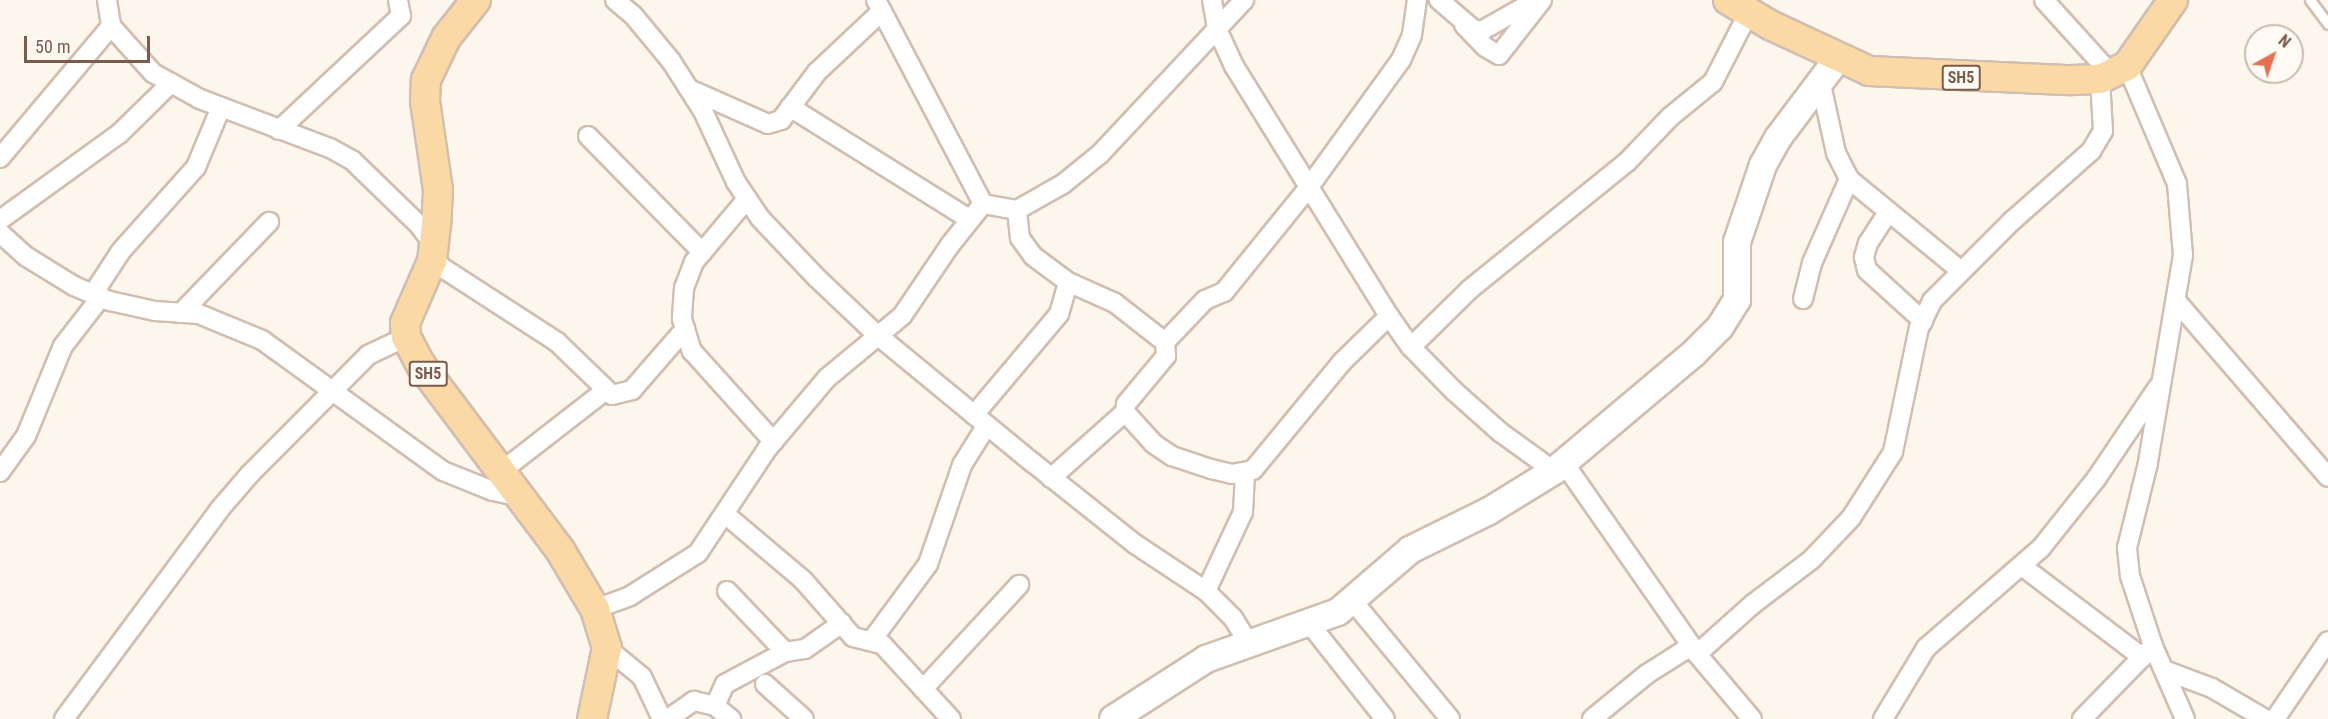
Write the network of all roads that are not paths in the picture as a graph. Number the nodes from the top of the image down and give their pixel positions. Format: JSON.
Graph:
{"nodes":[{"id":1,"x":107,"y":0,"type":"edge"},
{"id":2,"x":398,"y":0,"type":"edge"},
{"id":3,"x":476,"y":0,"type":"edge"},
{"id":4,"x":615,"y":0,"type":"edge"},
{"id":5,"x":1212,"y":0,"type":"edge"},
{"id":6,"x":1244,"y":0,"type":"edge"},
{"id":7,"x":1417,"y":0,"type":"edge"},
{"id":8,"x":1439,"y":0,"type":"edge"},
{"id":9,"x":1536,"y":0,"type":"edge"},
{"id":10,"x":1542,"y":0,"type":"edge"},
{"id":11,"x":2044,"y":0,"type":"edge"},
{"id":12,"x":2173,"y":0,"type":"edge"},
{"id":13,"x":2310,"y":0,"type":"edge"},
{"id":14,"x":879,"y":6,"type":"edge"},
{"id":15,"x":1747,"y":7,"type":"edge"},
{"id":16,"x":2328,"y":24,"type":"edge"},
{"id":17,"x":1464,"y":25,"type":"junction"},
{"id":18,"x":111,"y":26,"type":"junction"},
{"id":19,"x":1217,"y":29,"type":"junction"},
{"id":20,"x":1839,"y":57,"type":"junction"},
{"id":21,"x":2113,"y":73,"type":"junction"},
{"id":22,"x":1820,"y":80,"type":"junction"},
{"id":23,"x":171,"y":83,"type":"junction"},
{"id":24,"x":689,"y":89,"type":"junction"},
{"id":25,"x":221,"y":107,"type":"junction"},
{"id":26,"x":790,"y":107,"type":"junction"},
{"id":27,"x":279,"y":130,"type":"junction"},
{"id":28,"x":588,"y":136,"type":"dead end"},
{"id":29,"x":0,"y":158,"type":"edge"},
{"id":30,"x":1849,"y":179,"type":"junction"},
{"id":31,"x":1309,"y":187,"type":"junction"},
{"id":32,"x":747,"y":199,"type":"junction"},
{"id":33,"x":983,"y":204,"type":"junction"},
{"id":34,"x":1017,"y":210,"type":"junction"},
{"id":35,"x":1887,"y":214,"type":"junction"},
{"id":36,"x":969,"y":219,"type":"junction"},
{"id":37,"x":0,"y":220,"type":"edge"},
{"id":38,"x":269,"y":222,"type":"dead end"},
{"id":39,"x":0,"y":233,"type":"edge"},
{"id":40,"x":702,"y":252,"type":"junction"},
{"id":41,"x":433,"y":253,"type":"junction"},
{"id":42,"x":1961,"y":271,"type":"junction"},
{"id":43,"x":1068,"y":282,"type":"junction"},
{"id":44,"x":97,"y":296,"type":"junction"},
{"id":45,"x":1803,"y":299,"type":"dead end"},
{"id":46,"x":2177,"y":302,"type":"junction"},
{"id":47,"x":181,"y":313,"type":"junction"},
{"id":48,"x":1389,"y":316,"type":"junction"},
{"id":49,"x":1923,"y":321,"type":"junction"},
{"id":50,"x":685,"y":330,"type":"junction"},
{"id":51,"x":876,"y":334,"type":"junction"},
{"id":52,"x":406,"y":337,"type":"junction"},
{"id":53,"x":1165,"y":342,"type":"junction"},
{"id":54,"x":1411,"y":347,"type":"junction"},
{"id":55,"x":2161,"y":383,"type":"junction"},
{"id":56,"x":332,"y":388,"type":"junction"},
{"id":57,"x":605,"y":391,"type":"junction"},
{"id":58,"x":1125,"y":412,"type":"junction"},
{"id":59,"x":981,"y":420,"type":"junction"},
{"id":60,"x":774,"y":442,"type":"junction"},
{"id":61,"x":1559,"y":467,"type":"junction"},
{"id":62,"x":503,"y":470,"type":"junction"},
{"id":63,"x":0,"y":472,"type":"edge"},
{"id":64,"x":1245,"y":474,"type":"junction"},
{"id":65,"x":2328,"y":477,"type":"edge"},
{"id":66,"x":1052,"y":478,"type":"junction"},
{"id":67,"x":522,"y":497,"type":"junction"},
{"id":68,"x":725,"y":514,"type":"junction"},
{"id":69,"x":2022,"y":566,"type":"junction"},
{"id":70,"x":1019,"y":585,"type":"dead end"},
{"id":71,"x":727,"y":591,"type":"dead end"},
{"id":72,"x":1206,"y":591,"type":"junction"},
{"id":73,"x":1352,"y":600,"type":"junction"},
{"id":74,"x":595,"y":609,"type":"junction"},
{"id":75,"x":842,"y":623,"type":"junction"},
{"id":76,"x":1310,"y":623,"type":"junction"},
{"id":77,"x":872,"y":640,"type":"junction"},
{"id":78,"x":2328,"y":641,"type":"edge"},
{"id":79,"x":1250,"y":645,"type":"junction"},
{"id":80,"x":607,"y":648,"type":"junction"},
{"id":81,"x":1694,"y":650,"type":"junction"},
{"id":82,"x":2147,"y":651,"type":"junction"},
{"id":83,"x":785,"y":652,"type":"junction"},
{"id":84,"x":2163,"y":669,"type":"junction"},
{"id":85,"x":765,"y":684,"type":"dead end"},
{"id":86,"x":923,"y":689,"type":"junction"},
{"id":87,"x":715,"y":706,"type":"junction"},
{"id":88,"x":64,"y":719,"type":"edge"},
{"id":89,"x":592,"y":719,"type":"edge"},
{"id":90,"x":662,"y":719,"type":"edge"},
{"id":91,"x":668,"y":719,"type":"edge"},
{"id":92,"x":731,"y":719,"type":"edge"},
{"id":93,"x":804,"y":719,"type":"edge"},
{"id":94,"x":951,"y":719,"type":"edge"},
{"id":95,"x":1113,"y":719,"type":"edge"},
{"id":96,"x":1385,"y":719,"type":"edge"},
{"id":97,"x":1450,"y":719,"type":"edge"},
{"id":98,"x":1592,"y":719,"type":"edge"},
{"id":99,"x":1752,"y":719,"type":"edge"},
{"id":100,"x":1883,"y":719,"type":"edge"},
{"id":101,"x":2082,"y":719,"type":"edge"},
{"id":102,"x":2185,"y":719,"type":"edge"},
{"id":103,"x":2265,"y":719,"type":"edge"},
{"id":104,"x":2275,"y":719,"type":"edge"}],
"edges":[{"from":1,"to":18,"type":"street"},
{"from":2,"to":27,"type":"street"},
{"from":3,"to":41,"type":"main road","number":"SH5"},
{"from":4,"to":24,"type":"street"},
{"from":5,"to":19,"type":"street"},
{"from":6,"to":19,"type":"street"},
{"from":7,"to":31,"type":"street"},
{"from":8,"to":17,"type":"street"},
{"from":9,"to":17,"type":"street"},
{"from":10,"to":17,"type":"street"},
{"from":11,"to":21,"type":"street"},
{"from":12,"to":21,"type":"main road"},
{"from":13,"to":16,"type":"lane"},
{"from":14,"to":26,"type":"street"},
{"from":14,"to":33,"type":"street"},
{"from":15,"to":20,"type":"main road","number":"SH5"},
{"from":15,"to":54,"type":"street"},
{"from":18,"to":23,"type":"street"},
{"from":18,"to":29,"type":"street"},
{"from":19,"to":31,"type":"street"},
{"from":19,"to":34,"type":"street"},
{"from":20,"to":21,"type":"main road","number":"SH5"},
{"from":20,"to":22,"type":"street"},
{"from":21,"to":42,"type":"street"},
{"from":21,"to":46,"type":"street"},
{"from":22,"to":30,"type":"street"},
{"from":22,"to":61,"type":"street"},
{"from":23,"to":25,"type":"street"},
{"from":23,"to":37,"type":"street"},
{"from":24,"to":26,"type":"street"},
{"from":24,"to":32,"type":"street"},
{"from":25,"to":27,"type":"street"},
{"from":25,"to":44,"type":"street"},
{"from":26,"to":36,"type":"street"},
{"from":27,"to":41,"type":"street"},
{"from":28,"to":40,"type":"street"},
{"from":30,"to":35,"type":"street"},
{"from":30,"to":45,"type":"street"},
{"from":31,"to":48,"type":"street"},
{"from":31,"to":53,"type":"street"},
{"from":32,"to":40,"type":"street"},
{"from":32,"to":51,"type":"street"},
{"from":33,"to":34,"type":"street"},
{"from":33,"to":36,"type":"street"},
{"from":34,"to":43,"type":"street"},
{"from":35,"to":42,"type":"street"},
{"from":35,"to":49,"type":"street"},
{"from":36,"to":51,"type":"street"},
{"from":38,"to":47,"type":"street"},
{"from":39,"to":44,"type":"street"},
{"from":40,"to":50,"type":"street"},
{"from":41,"to":52,"type":"main road","number":"SH5"},
{"from":41,"to":57,"type":"street"},
{"from":42,"to":49,"type":"street"},
{"from":43,"to":53,"type":"street"},
{"from":43,"to":59,"type":"street"},
{"from":44,"to":47,"type":"street"},
{"from":44,"to":63,"type":"street"},
{"from":46,"to":55,"type":"street"},
{"from":46,"to":65,"type":"street"},
{"from":47,"to":56,"type":"street"},
{"from":48,"to":54,"type":"street"},
{"from":48,"to":64,"type":"street"},
{"from":49,"to":81,"type":"street"},
{"from":50,"to":57,"type":"street"},
{"from":50,"to":60,"type":"street"},
{"from":51,"to":59,"type":"street"},
{"from":51,"to":60,"type":"street"},
{"from":52,"to":56,"type":"street"},
{"from":52,"to":62,"type":"main road","number":"SH5"},
{"from":53,"to":58,"type":"street"},
{"from":54,"to":61,"type":"street"},
{"from":55,"to":69,"type":"street"},
{"from":55,"to":82,"type":"street"},
{"from":56,"to":67,"type":"street"},
{"from":56,"to":88,"type":"street"},
{"from":57,"to":62,"type":"street"},
{"from":58,"to":64,"type":"street"},
{"from":58,"to":66,"type":"street"},
{"from":59,"to":66,"type":"street"},
{"from":59,"to":77,"type":"street"},
{"from":60,"to":68,"type":"street"},
{"from":61,"to":73,"type":"street"},
{"from":61,"to":81,"type":"street"},
{"from":62,"to":67,"type":"main road","number":"SH5"},
{"from":64,"to":72,"type":"street"},
{"from":66,"to":72,"type":"street"},
{"from":67,"to":74,"type":"main road","number":"SH5"},
{"from":68,"to":74,"type":"street"},
{"from":68,"to":75,"type":"street"},
{"from":69,"to":82,"type":"street"},
{"from":69,"to":100,"type":"street"},
{"from":70,"to":86,"type":"street"},
{"from":71,"to":83,"type":"street"},
{"from":72,"to":79,"type":"street"},
{"from":73,"to":76,"type":"street"},
{"from":73,"to":97,"type":"street"},
{"from":74,"to":80,"type":"main road","number":"SH5"},
{"from":75,"to":77,"type":"street"},
{"from":75,"to":83,"type":"street"},
{"from":76,"to":79,"type":"street"},
{"from":76,"to":96,"type":"street"},
{"from":77,"to":86,"type":"street"},
{"from":78,"to":104,"type":"street"},
{"from":79,"to":95,"type":"street"},
{"from":80,"to":89,"type":"main road","number":"SH5"},
{"from":80,"to":90,"type":"street"},
{"from":81,"to":98,"type":"street"},
{"from":81,"to":99,"type":"street"},
{"from":82,"to":84,"type":"street"},
{"from":82,"to":101,"type":"street"},
{"from":83,"to":87,"type":"street"},
{"from":84,"to":102,"type":"street"},
{"from":84,"to":103,"type":"street"},
{"from":85,"to":93,"type":"street"},
{"from":86,"to":94,"type":"street"},
{"from":87,"to":91,"type":"street"},
{"from":87,"to":92,"type":"street"}]}
